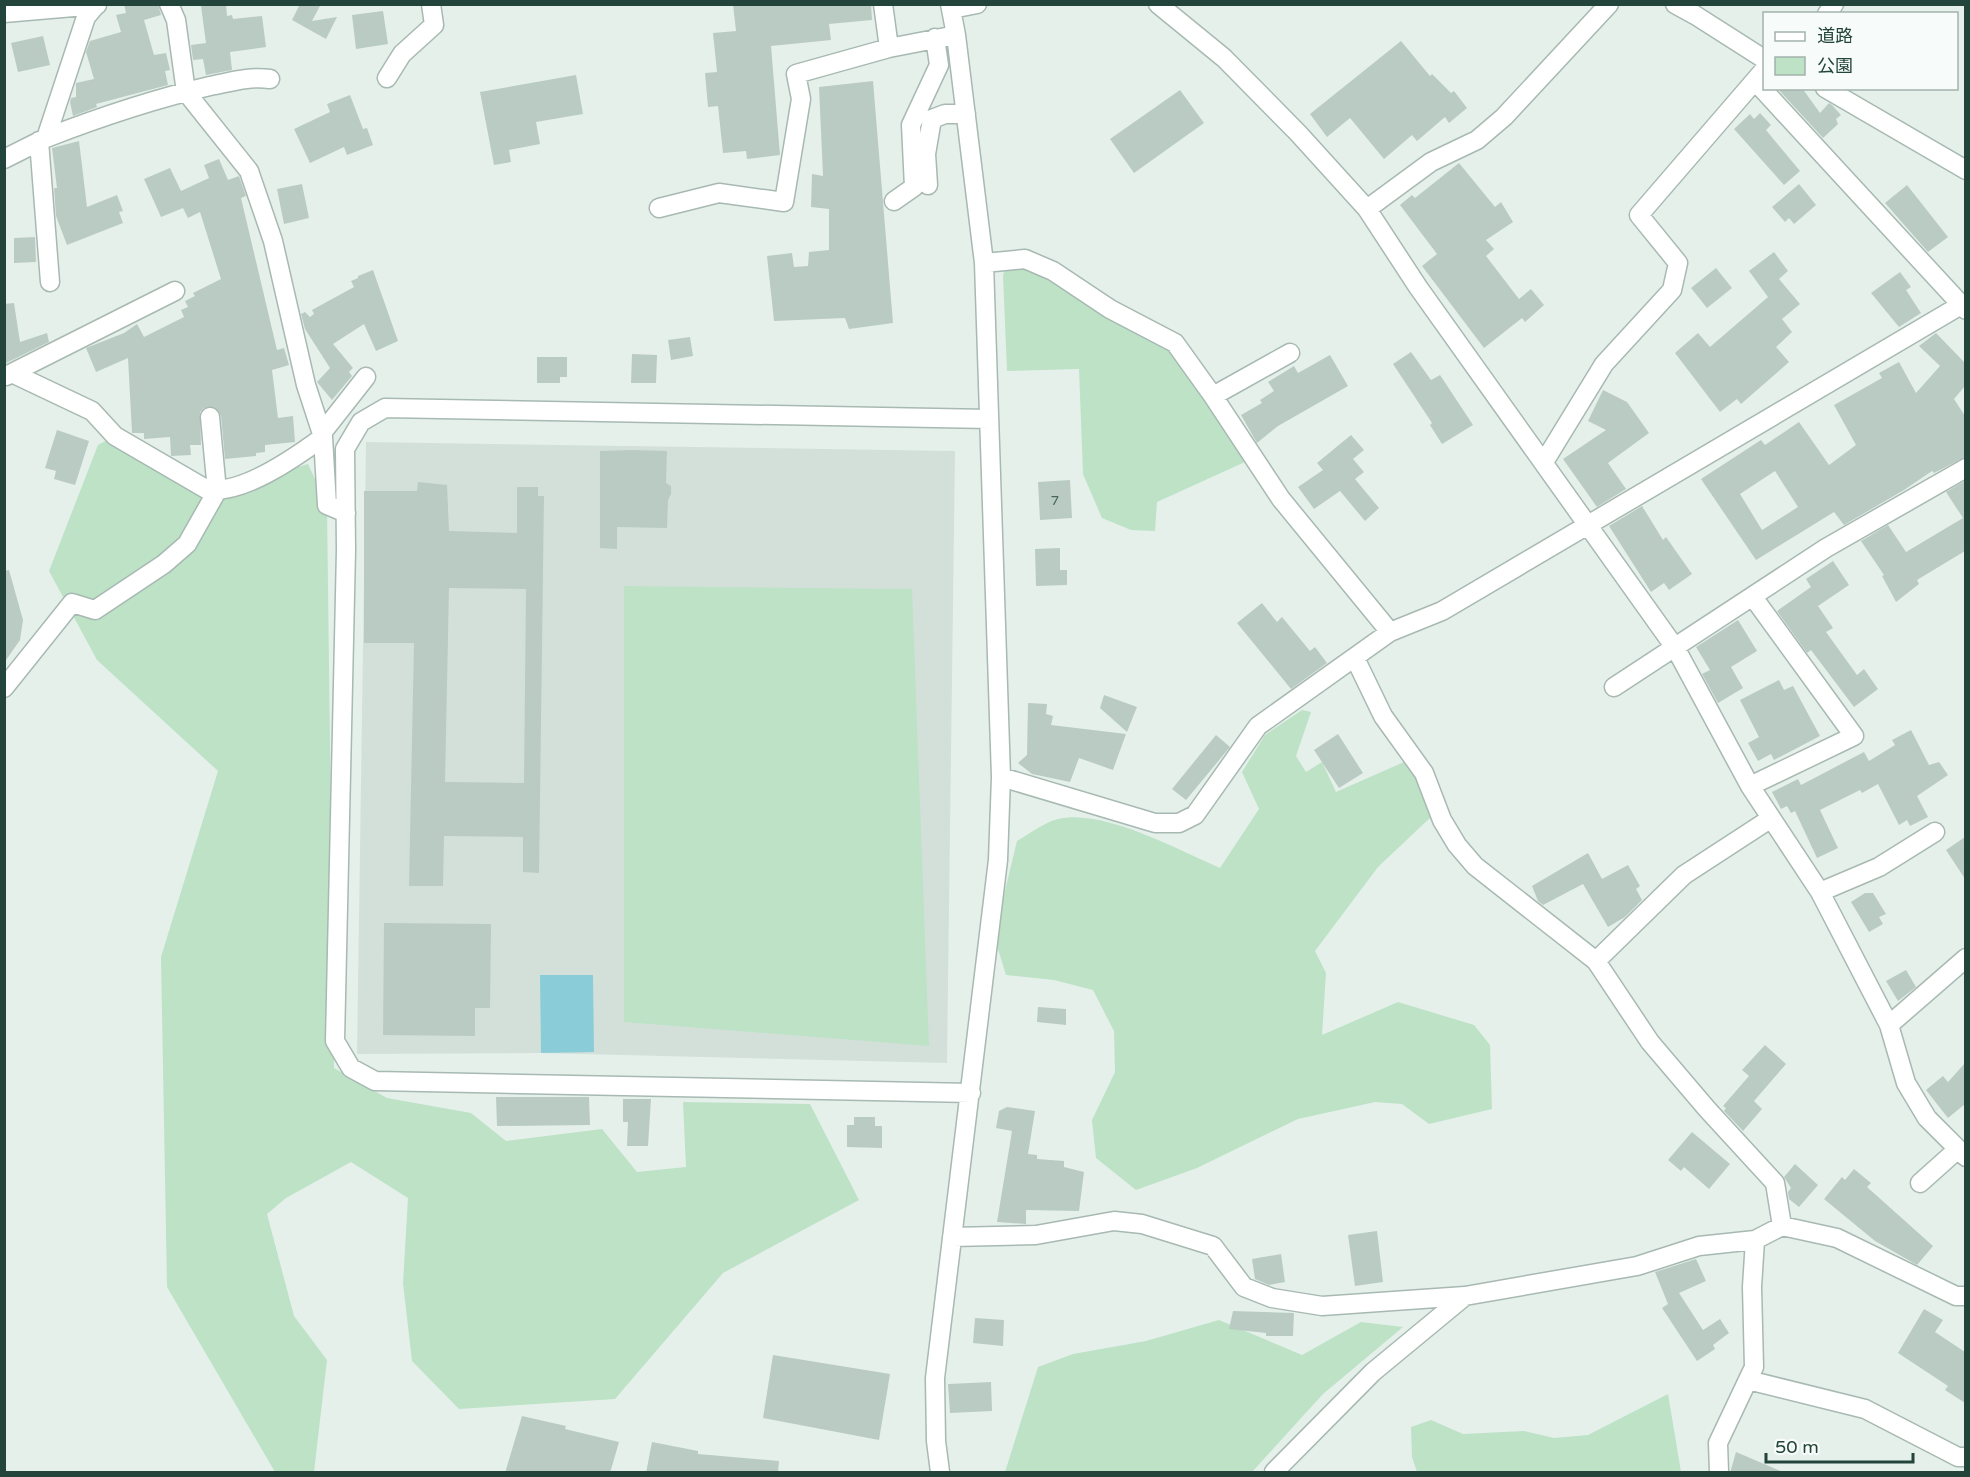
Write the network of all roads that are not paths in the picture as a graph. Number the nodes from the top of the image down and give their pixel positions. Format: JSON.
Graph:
{"nodes":[{"id":1,"x":169,"y":4,"type":"edge"},
{"id":2,"x":431,"y":4,"type":"edge"},
{"id":3,"x":883,"y":4,"type":"edge"},
{"id":4,"x":977,"y":4,"type":"edge"},
{"id":5,"x":1158,"y":4,"type":"edge"},
{"id":6,"x":1609,"y":4,"type":"edge"},
{"id":7,"x":1675,"y":4,"type":"edge"},
{"id":8,"x":951,"y":7,"type":"edge"},
{"id":9,"x":4,"y":13,"type":"edge"},
{"id":10,"x":956,"y":34,"type":"junction"},
{"id":11,"x":935,"y":38,"type":"junction"},
{"id":12,"x":889,"y":48,"type":"junction"},
{"id":13,"x":1763,"y":58,"type":"edge"},
{"id":14,"x":1760,"y":76,"type":"edge"},
{"id":15,"x":387,"y":78,"type":"dead end"},
{"id":16,"x":270,"y":79,"type":"dead end"},
{"id":17,"x":1772,"y":90,"type":"edge"},
{"id":18,"x":1828,"y":90,"type":"edge"},
{"id":19,"x":186,"y":92,"type":"junction"},
{"id":20,"x":966,"y":114,"type":"junction"},
{"id":21,"x":42,"y":140,"type":"junction"},
{"id":22,"x":4,"y":159,"type":"edge"},
{"id":23,"x":1965,"y":170,"type":"edge"},
{"id":24,"x":928,"y":185,"type":"dead end"},
{"id":25,"x":894,"y":201,"type":"dead end"},
{"id":26,"x":659,"y":208,"type":"dead end"},
{"id":27,"x":1366,"y":209,"type":"junction"},
{"id":28,"x":984,"y":263,"type":"junction"},
{"id":29,"x":50,"y":282,"type":"dead end"},
{"id":30,"x":175,"y":291,"type":"dead end"},
{"id":31,"x":1963,"y":308,"type":"edge"},
{"id":32,"x":1290,"y":353,"type":"dead end"},
{"id":33,"x":9,"y":375,"type":"edge"},
{"id":34,"x":366,"y":376,"type":"dead end"},
{"id":35,"x":1213,"y":396,"type":"junction"},
{"id":36,"x":210,"y":417,"type":"dead end"},
{"id":37,"x":989,"y":419,"type":"junction"},
{"id":38,"x":323,"y":435,"type":"junction"},
{"id":39,"x":1544,"y":462,"type":"junction"},
{"id":40,"x":1965,"y":468,"type":"edge"},
{"id":41,"x":217,"y":491,"type":"junction"},
{"id":42,"x":346,"y":513,"type":"junction"},
{"id":43,"x":1587,"y":524,"type":"junction"},
{"id":44,"x":1753,"y":597,"type":"junction"},
{"id":45,"x":1390,"y":632,"type":"junction"},
{"id":46,"x":1676,"y":649,"type":"junction"},
{"id":47,"x":1355,"y":658,"type":"junction"},
{"id":48,"x":1614,"y":687,"type":"dead end"},
{"id":49,"x":4,"y":688,"type":"edge"},
{"id":50,"x":1001,"y":777,"type":"junction"},
{"id":51,"x":1750,"y":786,"type":"junction"},
{"id":52,"x":1770,"y":819,"type":"junction"},
{"id":53,"x":1935,"y":832,"type":"dead end"},
{"id":54,"x":1820,"y":892,"type":"junction"},
{"id":55,"x":1965,"y":958,"type":"edge"},
{"id":56,"x":1596,"y":961,"type":"junction"},
{"id":57,"x":1888,"y":1025,"type":"junction"},
{"id":58,"x":971,"y":1093,"type":"junction"},
{"id":59,"x":1962,"y":1153,"type":"edge"},
{"id":60,"x":1920,"y":1183,"type":"dead end"},
{"id":61,"x":1782,"y":1226,"type":"junction"},
{"id":62,"x":952,"y":1237,"type":"junction"},
{"id":63,"x":1755,"y":1240,"type":"junction"},
{"id":64,"x":1465,"y":1296,"type":"junction"},
{"id":65,"x":1965,"y":1296,"type":"edge"},
{"id":66,"x":1748,"y":1380,"type":"junction"},
{"id":67,"x":1965,"y":1457,"type":"edge"},
{"id":68,"x":940,"y":1473,"type":"edge"},
{"id":69,"x":1274,"y":1473,"type":"edge"},
{"id":70,"x":1719,"y":1473,"type":"edge"}],
"edges":[{"from":1,"to":19,"type":"street"},
{"from":2,"to":15,"type":"street"},
{"from":3,"to":12,"type":"street"},
{"from":4,"to":8,"type":"street"},
{"from":5,"to":27,"type":"street"},
{"from":6,"to":27,"type":"street"},
{"from":7,"to":13,"type":"street"},
{"from":8,"to":10,"type":"street"},
{"from":9,"to":21,"type":"street"},
{"from":10,"to":11,"type":"street"},
{"from":10,"to":20,"type":"street"},
{"from":11,"to":12,"type":"street"},
{"from":11,"to":25,"type":"street"},
{"from":12,"to":26,"type":"street"},
{"from":14,"to":39,"type":"street"},
{"from":16,"to":19,"type":"street"},
{"from":17,"to":31,"type":"street"},
{"from":18,"to":23,"type":"street"},
{"from":19,"to":21,"type":"street"},
{"from":19,"to":38,"type":"street"},
{"from":20,"to":24,"type":"street"},
{"from":20,"to":28,"type":"street"},
{"from":21,"to":22,"type":"street"},
{"from":21,"to":29,"type":"street"},
{"from":27,"to":39,"type":"street"},
{"from":28,"to":35,"type":"street"},
{"from":28,"to":37,"type":"street"},
{"from":30,"to":33,"type":"street"},
{"from":31,"to":43,"type":"street"},
{"from":32,"to":35,"type":"street"},
{"from":33,"to":41,"type":"street"},
{"from":34,"to":38,"type":"street"},
{"from":35,"to":45,"type":"street"},
{"from":36,"to":41,"type":"street"},
{"from":37,"to":42,"type":"street"},
{"from":37,"to":50,"type":"street"},
{"from":38,"to":41,"type":"street"},
{"from":38,"to":42,"type":"street"},
{"from":39,"to":43,"type":"street"},
{"from":40,"to":44,"type":"street"},
{"from":41,"to":49,"type":"street"},
{"from":42,"to":58,"type":"street"},
{"from":43,"to":45,"type":"street"},
{"from":43,"to":46,"type":"street"},
{"from":44,"to":46,"type":"street"},
{"from":44,"to":51,"type":"street"},
{"from":45,"to":47,"type":"street"},
{"from":46,"to":48,"type":"street"},
{"from":46,"to":51,"type":"street"},
{"from":47,"to":50,"type":"street"},
{"from":47,"to":56,"type":"street"},
{"from":50,"to":58,"type":"street"},
{"from":51,"to":52,"type":"street"},
{"from":52,"to":54,"type":"street"},
{"from":52,"to":56,"type":"street"},
{"from":53,"to":54,"type":"street"},
{"from":54,"to":57,"type":"street"},
{"from":55,"to":57,"type":"street"},
{"from":56,"to":61,"type":"street"},
{"from":57,"to":59,"type":"street"},
{"from":58,"to":62,"type":"street"},
{"from":59,"to":60,"type":"street"},
{"from":61,"to":63,"type":"street"},
{"from":61,"to":65,"type":"street"},
{"from":62,"to":64,"type":"street"},
{"from":62,"to":68,"type":"street"},
{"from":63,"to":64,"type":"street"},
{"from":63,"to":66,"type":"street"},
{"from":64,"to":69,"type":"street"},
{"from":66,"to":67,"type":"street"},
{"from":66,"to":70,"type":"street"}]}
